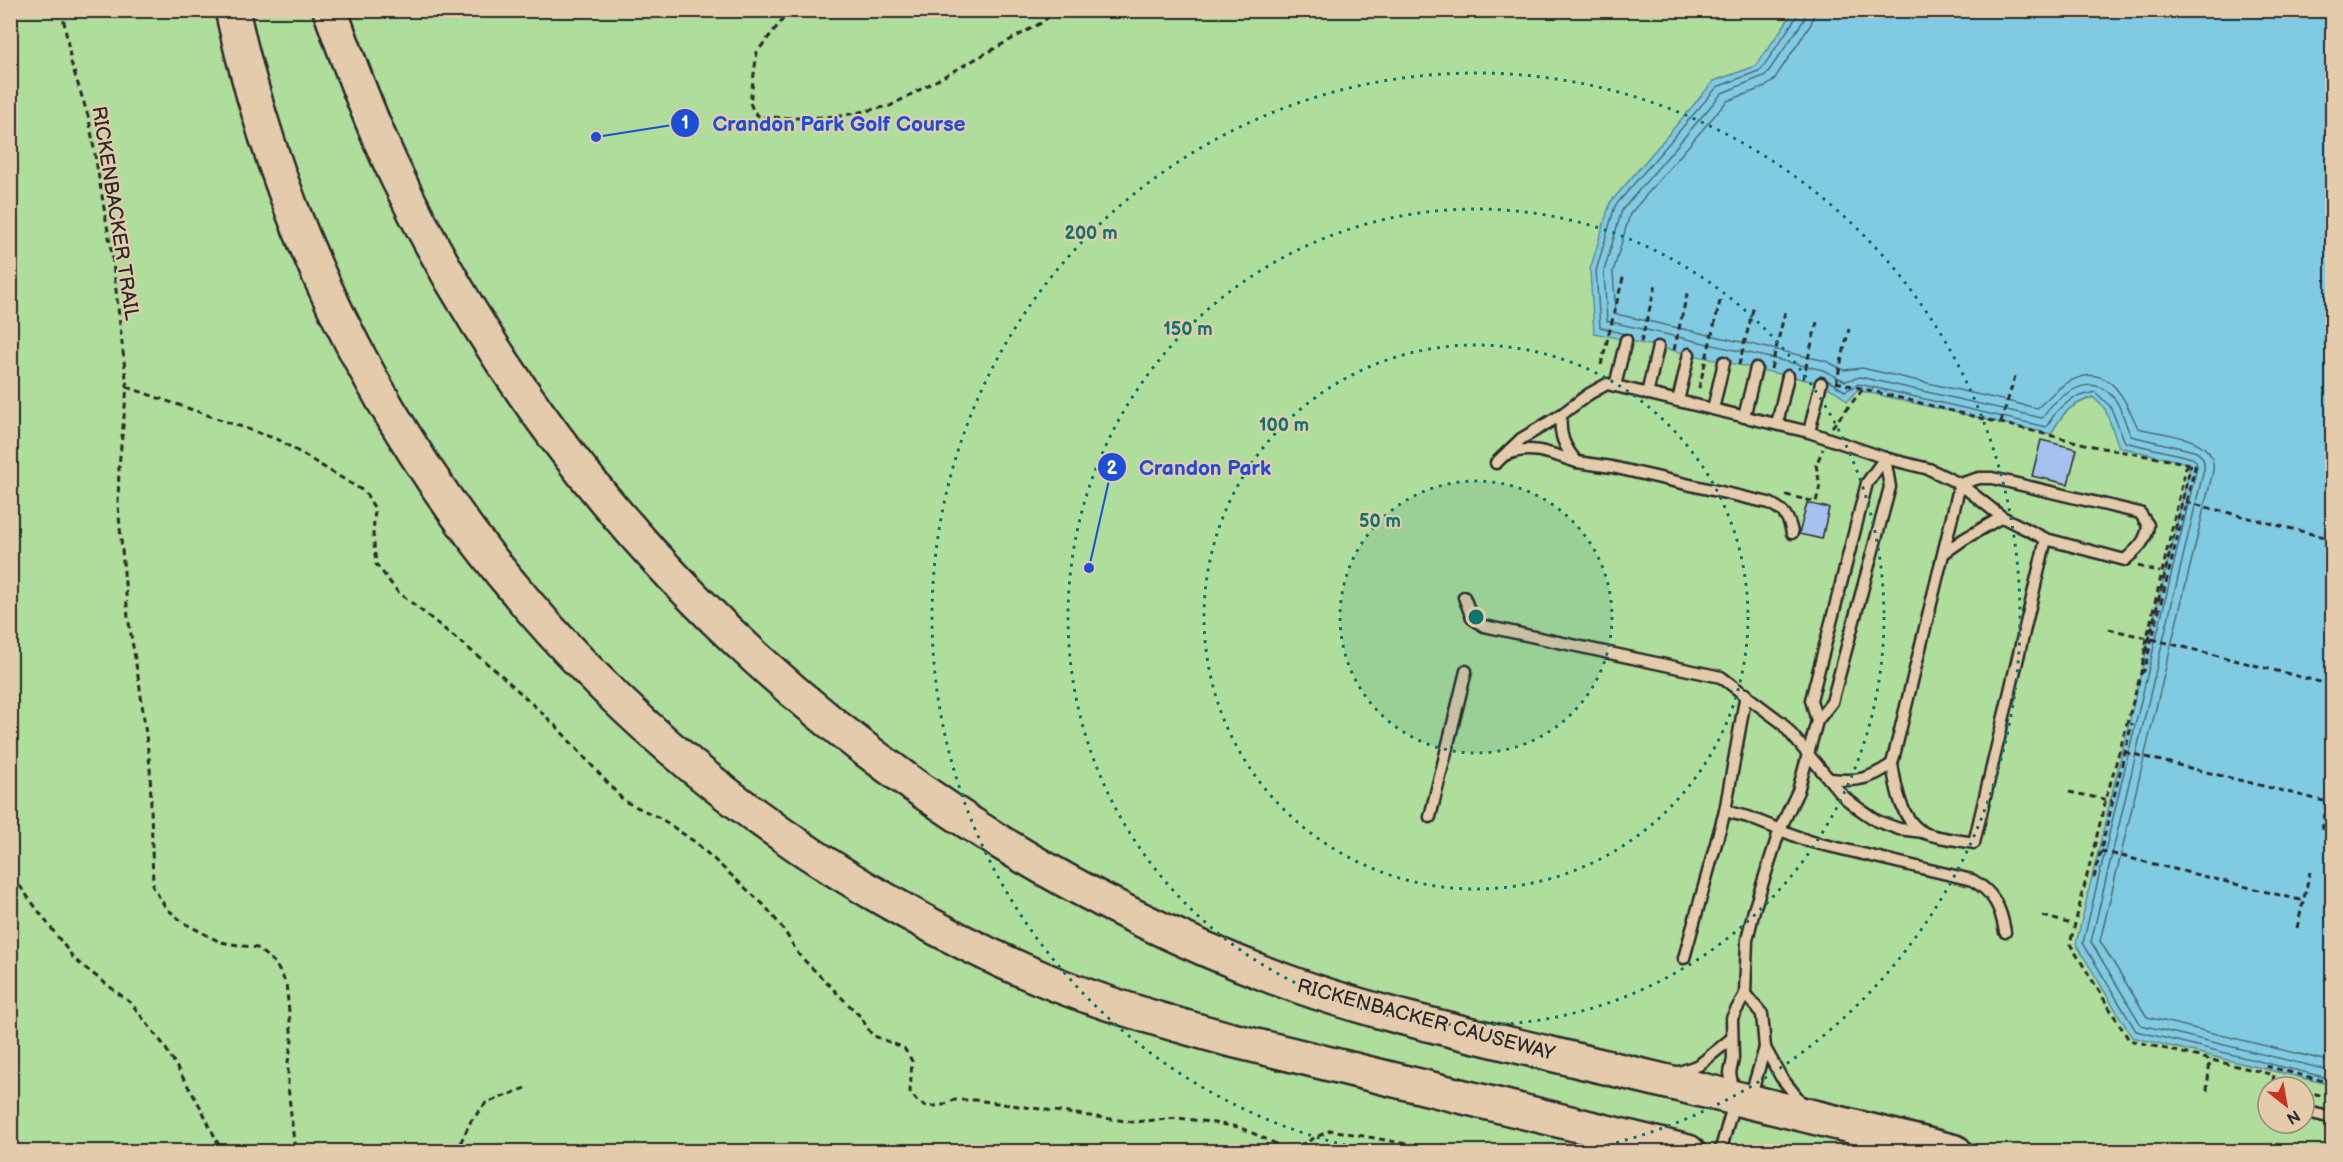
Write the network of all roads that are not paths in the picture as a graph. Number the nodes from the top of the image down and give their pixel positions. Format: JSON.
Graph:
{"nodes":[{"id":1,"x":232,"y":10,"type":"edge"},
{"id":2,"x":330,"y":10,"type":"edge"},
{"id":3,"x":1626,"y":340,"type":"dead end"},
{"id":4,"x":1658,"y":347,"type":"dead end"},
{"id":5,"x":1689,"y":354,"type":"dead end"},
{"id":6,"x":1724,"y":362,"type":"dead end"},
{"id":7,"x":1756,"y":368,"type":"dead end"},
{"id":8,"x":1788,"y":375,"type":"dead end"},
{"id":9,"x":1821,"y":383,"type":"dead end"},
{"id":10,"x":1615,"y":386,"type":"junction"},
{"id":11,"x":1647,"y":394,"type":"junction"},
{"id":12,"x":1678,"y":401,"type":"junction"},
{"id":13,"x":1713,"y":409,"type":"junction"},
{"id":14,"x":1561,"y":415,"type":"junction"},
{"id":15,"x":1744,"y":417,"type":"junction"},
{"id":16,"x":1777,"y":424,"type":"junction"},
{"id":17,"x":1809,"y":432,"type":"junction"},
{"id":18,"x":1886,"y":458,"type":"junction"},
{"id":19,"x":1577,"y":462,"type":"junction"},
{"id":20,"x":1960,"y":484,"type":"junction"},
{"id":21,"x":2002,"y":517,"type":"junction"},
{"id":22,"x":1792,"y":533,"type":"dead end"},
{"id":23,"x":2046,"y":539,"type":"junction"},
{"id":24,"x":1944,"y":553,"type":"junction"},
{"id":25,"x":1464,"y":597,"type":"dead end"},
{"id":26,"x":1466,"y":671,"type":"dead end"},
{"id":27,"x":1746,"y":694,"type":"junction"},
{"id":28,"x":1817,"y":720,"type":"junction"},
{"id":29,"x":1807,"y":754,"type":"junction"},
{"id":30,"x":1892,"y":764,"type":"junction"},
{"id":31,"x":1831,"y":779,"type":"junction"},
{"id":32,"x":1725,"y":811,"type":"junction"},
{"id":33,"x":1430,"y":817,"type":"dead end"},
{"id":34,"x":1780,"y":829,"type":"junction"},
{"id":35,"x":1923,"y":832,"type":"junction"},
{"id":36,"x":2005,"y":932,"type":"dead end"},
{"id":37,"x":1684,"y":958,"type":"dead end"},
{"id":38,"x":1745,"y":994,"type":"junction"},
{"id":39,"x":1732,"y":1038,"type":"junction"},
{"id":40,"x":1765,"y":1048,"type":"junction"},
{"id":41,"x":1657,"y":1080,"type":"junction"},
{"id":42,"x":1735,"y":1099,"type":"junction"},
{"id":43,"x":2316,"y":1114,"type":"edge"},
{"id":44,"x":1811,"y":1116,"type":"junction"},
{"id":45,"x":2332,"y":1118,"type":"edge"},
{"id":46,"x":1688,"y":1152,"type":"edge"},
{"id":47,"x":1720,"y":1152,"type":"edge"},
{"id":48,"x":1955,"y":1152,"type":"edge"}],
"edges":[{"from":1,"to":46,"type":"main road"},
{"from":2,"to":41,"type":"main road","name":"RICKENBACKER CAUSEWAY"},
{"from":3,"to":10,"type":"lane"},
{"from":4,"to":11,"type":"lane"},
{"from":5,"to":12,"type":"lane"},
{"from":6,"to":13,"type":"lane"},
{"from":7,"to":15,"type":"lane"},
{"from":8,"to":16,"type":"lane"},
{"from":9,"to":17,"type":"lane"},
{"from":10,"to":11,"type":"lane"},
{"from":10,"to":14,"type":"lane"},
{"from":11,"to":12,"type":"lane"},
{"from":12,"to":13,"type":"lane"},
{"from":13,"to":15,"type":"lane"},
{"from":14,"to":19,"type":"lane"},
{"from":14,"to":19,"type":"lane"},
{"from":15,"to":16,"type":"lane"},
{"from":16,"to":17,"type":"lane"},
{"from":17,"to":18,"type":"lane"},
{"from":18,"to":20,"type":"lane"},
{"from":18,"to":28,"type":"lane"},
{"from":18,"to":28,"type":"lane"},
{"from":19,"to":22,"type":"lane"},
{"from":20,"to":21,"type":"lane"},
{"from":20,"to":23,"type":"lane"},
{"from":20,"to":24,"type":"lane"},
{"from":21,"to":23,"type":"lane"},
{"from":21,"to":24,"type":"lane"},
{"from":23,"to":35,"type":"lane"},
{"from":24,"to":30,"type":"lane"},
{"from":25,"to":27,"type":"lane"},
{"from":26,"to":33,"type":"lane"},
{"from":27,"to":29,"type":"lane"},
{"from":27,"to":32,"type":"lane"},
{"from":28,"to":29,"type":"lane"},
{"from":29,"to":31,"type":"lane"},
{"from":29,"to":34,"type":"lane"},
{"from":30,"to":31,"type":"lane"},
{"from":30,"to":35,"type":"lane"},
{"from":31,"to":35,"type":"lane"},
{"from":32,"to":34,"type":"lane"},
{"from":32,"to":37,"type":"lane"},
{"from":34,"to":36,"type":"lane"},
{"from":34,"to":38,"type":"lane"},
{"from":38,"to":39,"type":"lane"},
{"from":38,"to":40,"type":"lane"},
{"from":39,"to":41,"type":"lane"},
{"from":39,"to":42,"type":"lane"},
{"from":40,"to":42,"type":"lane"},
{"from":40,"to":44,"type":"lane"},
{"from":41,"to":42,"type":"main road","name":"RICKENBACKER CAUSEWAY"},
{"from":42,"to":44,"type":"main road","name":"RICKENBACKER CAUSEWAY"},
{"from":42,"to":47,"type":"lane"},
{"from":43,"to":45,"type":"lane"},
{"from":44,"to":48,"type":"main road","name":"RICKENBACKER CAUSEWAY"}]}
